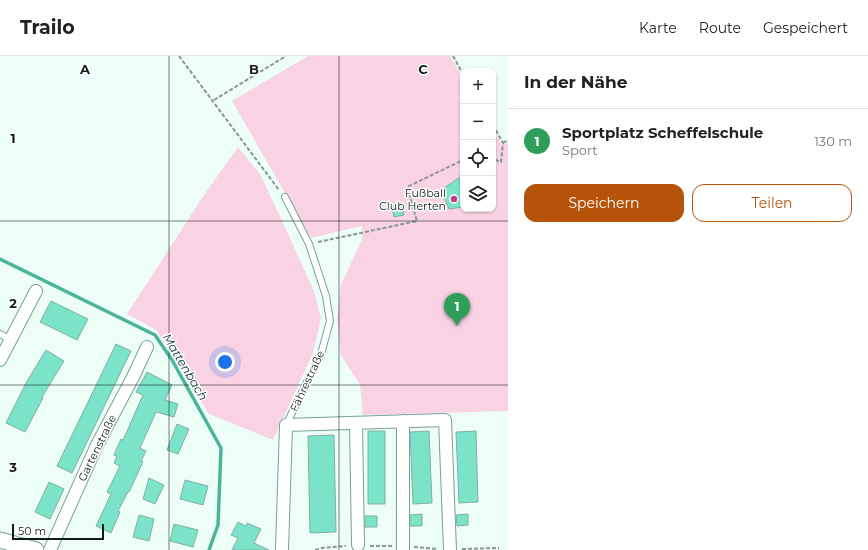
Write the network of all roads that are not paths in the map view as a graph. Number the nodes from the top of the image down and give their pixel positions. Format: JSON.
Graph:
{"nodes":[{"id":1,"x":285,"y":197,"type":"road end"},
{"id":2,"x":36,"y":291,"type":"dead end"},
{"id":3,"x":5,"y":337,"type":"edge"},
{"id":4,"x":147,"y":347,"type":"dead end"},
{"id":5,"x":0,"y":360,"type":"edge"},
{"id":6,"x":403,"y":421,"type":"junction"},
{"id":7,"x":356,"y":423,"type":"junction"},
{"id":8,"x":286,"y":425,"type":"junction"},
{"id":9,"x":0,"y":540,"type":"edge"},
{"id":10,"x":358,"y":545,"type":"dead end"},
{"id":11,"x":36,"y":550,"type":"edge"},
{"id":12,"x":50,"y":550,"type":"edge"},
{"id":13,"x":282,"y":550,"type":"edge"},
{"id":14,"x":403,"y":550,"type":"edge"},
{"id":15,"x":450,"y":550,"type":"edge"}],
"edges":[{"from":1,"to":8,"type":"lane","name":"Fährestraße"},
{"from":2,"to":3,"type":"street"},
{"from":3,"to":5,"type":"street"},
{"from":4,"to":12,"type":"street","name":"Gartenstraße"},
{"from":6,"to":7,"type":"street"},
{"from":6,"to":14,"type":"street"},
{"from":6,"to":15,"type":"street"},
{"from":7,"to":8,"type":"street"},
{"from":7,"to":10,"type":"street"},
{"from":8,"to":13,"type":"street","name":"Fährestraße"},
{"from":9,"to":11,"type":"street"}]}
